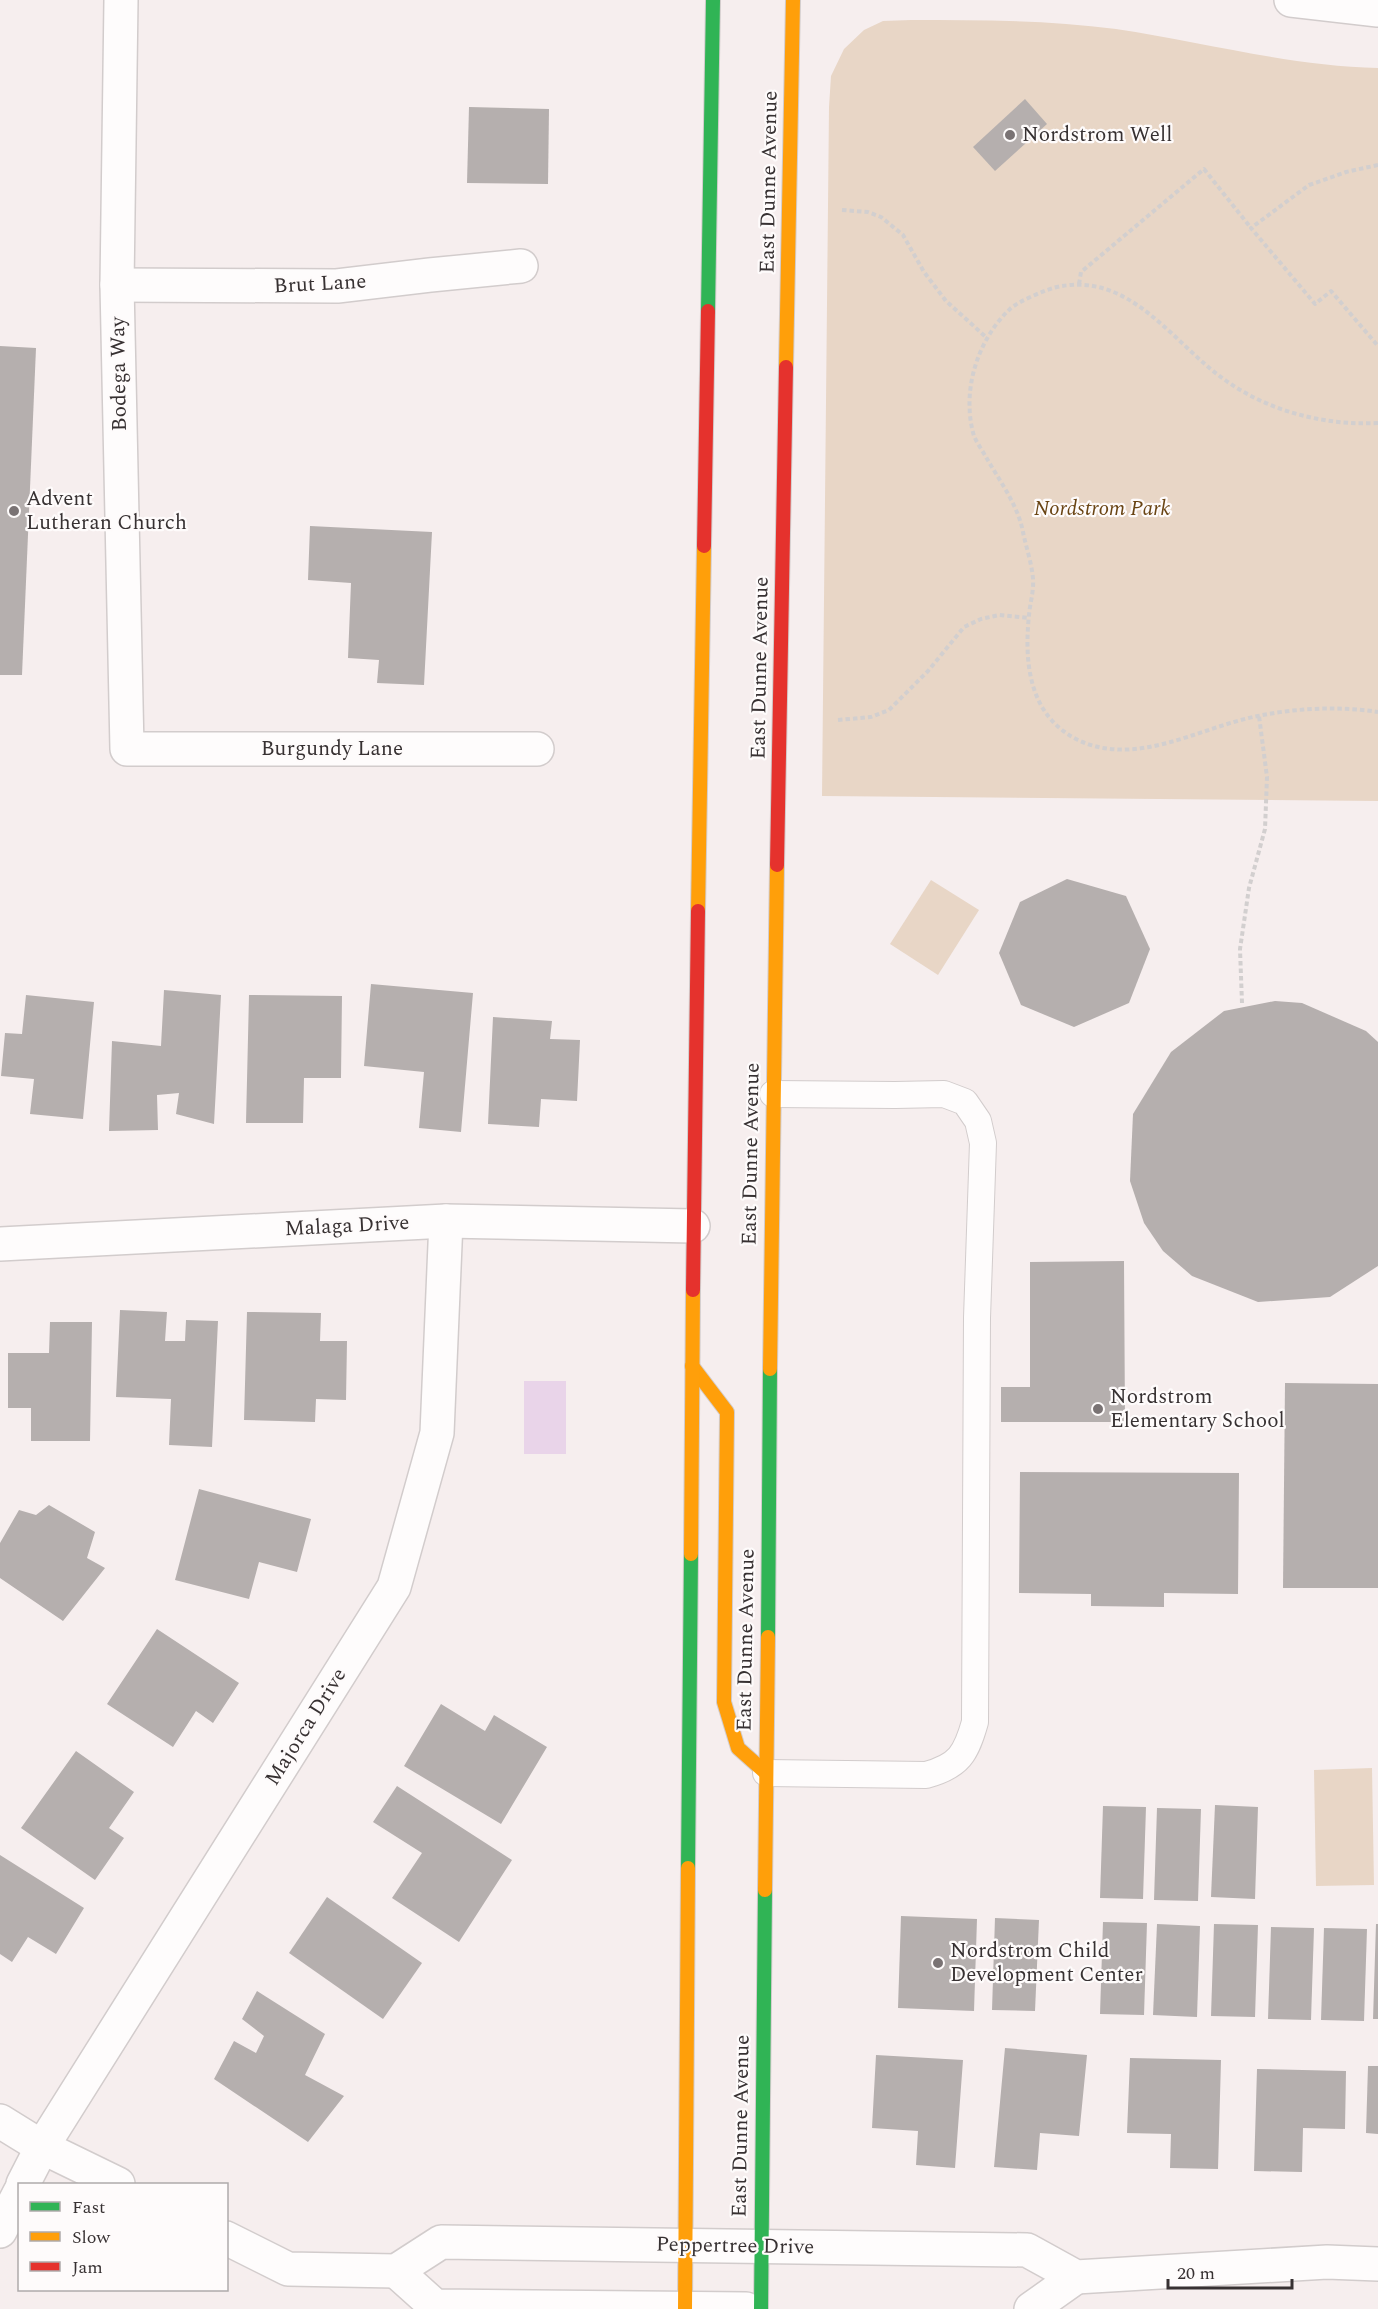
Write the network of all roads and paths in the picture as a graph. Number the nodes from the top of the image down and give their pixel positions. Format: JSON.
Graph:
{"nodes":[{"id":1,"x":122,"y":0,"type":"edge"},
{"id":2,"x":713,"y":0,"type":"edge"},
{"id":3,"x":793,"y":0,"type":"edge"},
{"id":4,"x":1291,"y":0,"type":"edge"},
{"id":5,"x":1324,"y":2,"type":"edge"},
{"id":6,"x":1378,"y":10,"type":"edge"},
{"id":7,"x":1378,"y":165,"type":"edge"},
{"id":8,"x":842,"y":210,"type":"dead end"},
{"id":9,"x":1251,"y":228,"type":"junction"},
{"id":10,"x":521,"y":266,"type":"dead end"},
{"id":11,"x":1079,"y":284,"type":"junction"},
{"id":12,"x":117,"y":285,"type":"junction"},
{"id":13,"x":987,"y":338,"type":"junction"},
{"id":14,"x":1378,"y":346,"type":"edge"},
{"id":15,"x":1378,"y":423,"type":"edge"},
{"id":16,"x":1029,"y":618,"type":"junction"},
{"id":17,"x":1378,"y":712,"type":"edge"},
{"id":18,"x":1259,"y":716,"type":"junction"},
{"id":19,"x":838,"y":720,"type":"dead end"},
{"id":20,"x":128,"y":749,"type":"joint"},
{"id":21,"x":537,"y":749,"type":"dead end"},
{"id":22,"x":1242,"y":1003,"type":"dead end"},
{"id":23,"x":773,"y":1094,"type":"junction"},
{"id":24,"x":446,"y":1221,"type":"junction"},
{"id":25,"x":693,"y":1226,"type":"junction"},
{"id":26,"x":0,"y":1244,"type":"edge"},
{"id":27,"x":692,"y":1366,"type":"junction"},
{"id":28,"x":766,"y":1773,"type":"junction"},
{"id":29,"x":0,"y":2121,"type":"edge"},
{"id":30,"x":42,"y":2147,"type":"junction"},
{"id":31,"x":24,"y":2183,"type":"edge"},
{"id":32,"x":116,"y":2183,"type":"edge"},
{"id":33,"x":18,"y":2196,"type":"edge"},
{"id":34,"x":0,"y":2232,"type":"edge"},
{"id":35,"x":228,"y":2239,"type":"edge"},
{"id":36,"x":686,"y":2245,"type":"junction"},
{"id":37,"x":761,"y":2246,"type":"junction"},
{"id":38,"x":1378,"y":2264,"type":"edge"},
{"id":39,"x":396,"y":2271,"type":"junction"},
{"id":40,"x":1076,"y":2277,"type":"junction"},
{"id":41,"x":685,"y":2308,"type":"edge"},
{"id":42,"x":746,"y":2309,"type":"edge"},
{"id":43,"x":761,"y":2309,"type":"edge"},
{"id":44,"x":1031,"y":2309,"type":"edge"},
{"id":45,"x":1075,"y":2309,"type":"edge"}],
"edges":[{"from":1,"to":12,"type":"street","name":"Bodega Way"},
{"from":2,"to":25,"type":"main road"},
{"from":3,"to":23,"type":"main road","name":"East Dunne Avenue"},
{"from":4,"to":5,"type":"street"},
{"from":5,"to":6,"type":"street"},
{"from":7,"to":9,"type":"path"},
{"from":8,"to":13,"type":"path"},
{"from":9,"to":11,"type":"path"},
{"from":9,"to":14,"type":"path"},
{"from":10,"to":12,"type":"street","name":"Brut Lane"},
{"from":11,"to":13,"type":"path"},
{"from":11,"to":15,"type":"path"},
{"from":12,"to":20,"type":"street","name":"Bodega Way"},
{"from":13,"to":16,"type":"path"},
{"from":16,"to":18,"type":"path"},
{"from":16,"to":19,"type":"path"},
{"from":17,"to":18,"type":"path"},
{"from":18,"to":22,"type":"path"},
{"from":20,"to":21,"type":"street","name":"Burgundy Lane"},
{"from":23,"to":28,"type":"main road","name":"East Dunne Avenue"},
{"from":23,"to":28,"type":"lane"},
{"from":24,"to":25,"type":"street","name":"Malaga Drive"},
{"from":24,"to":26,"type":"street","name":"Malaga Drive"},
{"from":24,"to":30,"type":"street","name":"Majorca Drive"},
{"from":25,"to":27,"type":"main road"},
{"from":27,"to":28,"type":"main road"},
{"from":27,"to":36,"type":"main road"},
{"from":28,"to":37,"type":"main road","name":"East Dunne Avenue"},
{"from":29,"to":30,"type":"street"},
{"from":30,"to":31,"type":"street","name":"Majorca Drive"},
{"from":30,"to":32,"type":"street"},
{"from":33,"to":34,"type":"street"},
{"from":35,"to":39,"type":"street"},
{"from":36,"to":37,"type":"street","name":"Peppertree Drive"},
{"from":36,"to":39,"type":"street","name":"Peppertree Drive"},
{"from":36,"to":41,"type":"main road"},
{"from":37,"to":40,"type":"street","name":"Peppertree Drive"},
{"from":37,"to":43,"type":"main road","name":"East Dunne Avenue"},
{"from":38,"to":40,"type":"street"},
{"from":39,"to":41,"type":"street"},
{"from":40,"to":44,"type":"street"},
{"from":40,"to":45,"type":"street"},
{"from":41,"to":42,"type":"street"}]}
